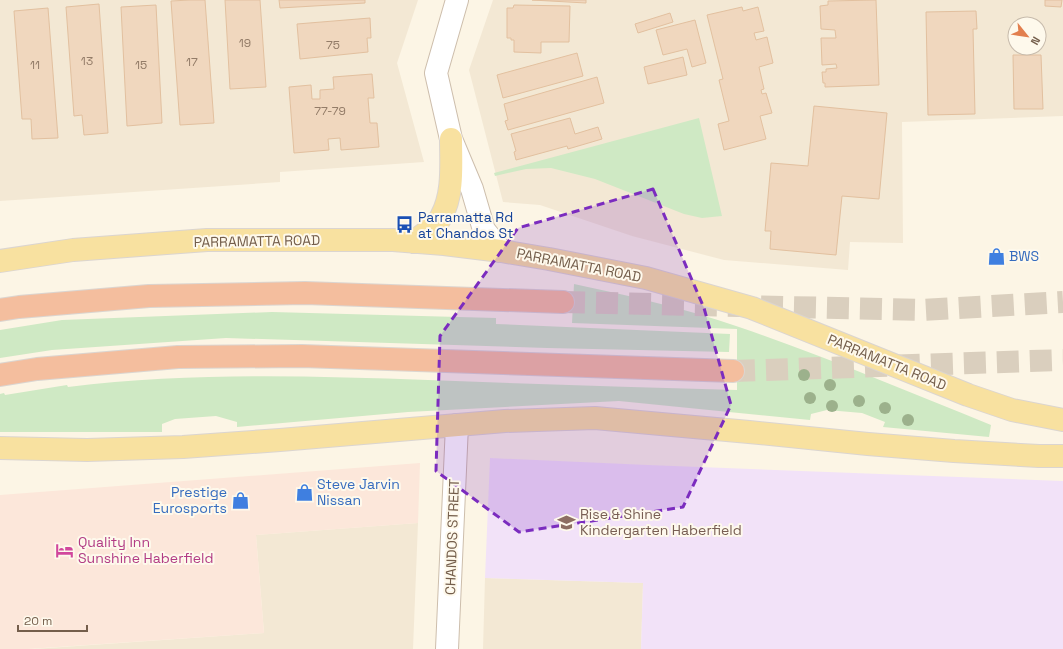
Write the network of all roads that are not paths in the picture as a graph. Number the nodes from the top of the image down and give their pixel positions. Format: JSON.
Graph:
{"nodes":[{"id":1,"x":457,"y":0,"type":"edge"},
{"id":2,"x":452,"y":139,"type":"junction"},
{"id":3,"x":413,"y":242,"type":"junction"},
{"id":4,"x":501,"y":251,"type":"junction"},
{"id":5,"x":0,"y":261,"type":"edge"},
{"id":6,"x":563,"y":302,"type":"tunnel mouth"},
{"id":7,"x":0,"y":310,"type":"edge"},
{"id":8,"x":733,"y":371,"type":"tunnel mouth"},
{"id":9,"x":0,"y":375,"type":"edge"},
{"id":10,"x":1063,"y":420,"type":"edge"},
{"id":11,"x":456,"y":425,"type":"junction"},
{"id":12,"x":0,"y":448,"type":"edge"},
{"id":13,"x":1063,"y":456,"type":"edge"},
{"id":14,"x":447,"y":649,"type":"edge"}],
"edges":[{"from":1,"to":2,"type":"street"},
{"from":2,"to":3,"type":"main road"},
{"from":2,"to":4,"type":"street"},
{"from":3,"to":4,"type":"main road","name":"PARRAMATTA ROAD"},
{"from":3,"to":5,"type":"main road","name":"PARRAMATTA ROAD"},
{"from":4,"to":10,"type":"main road","name":"PARRAMATTA ROAD"},
{"from":6,"to":7,"type":"highway"},
{"from":8,"to":9,"type":"highway"},
{"from":11,"to":12,"type":"main road"},
{"from":11,"to":13,"type":"main road"},
{"from":11,"to":14,"type":"street","name":"CHANDOS STREET"}]}
